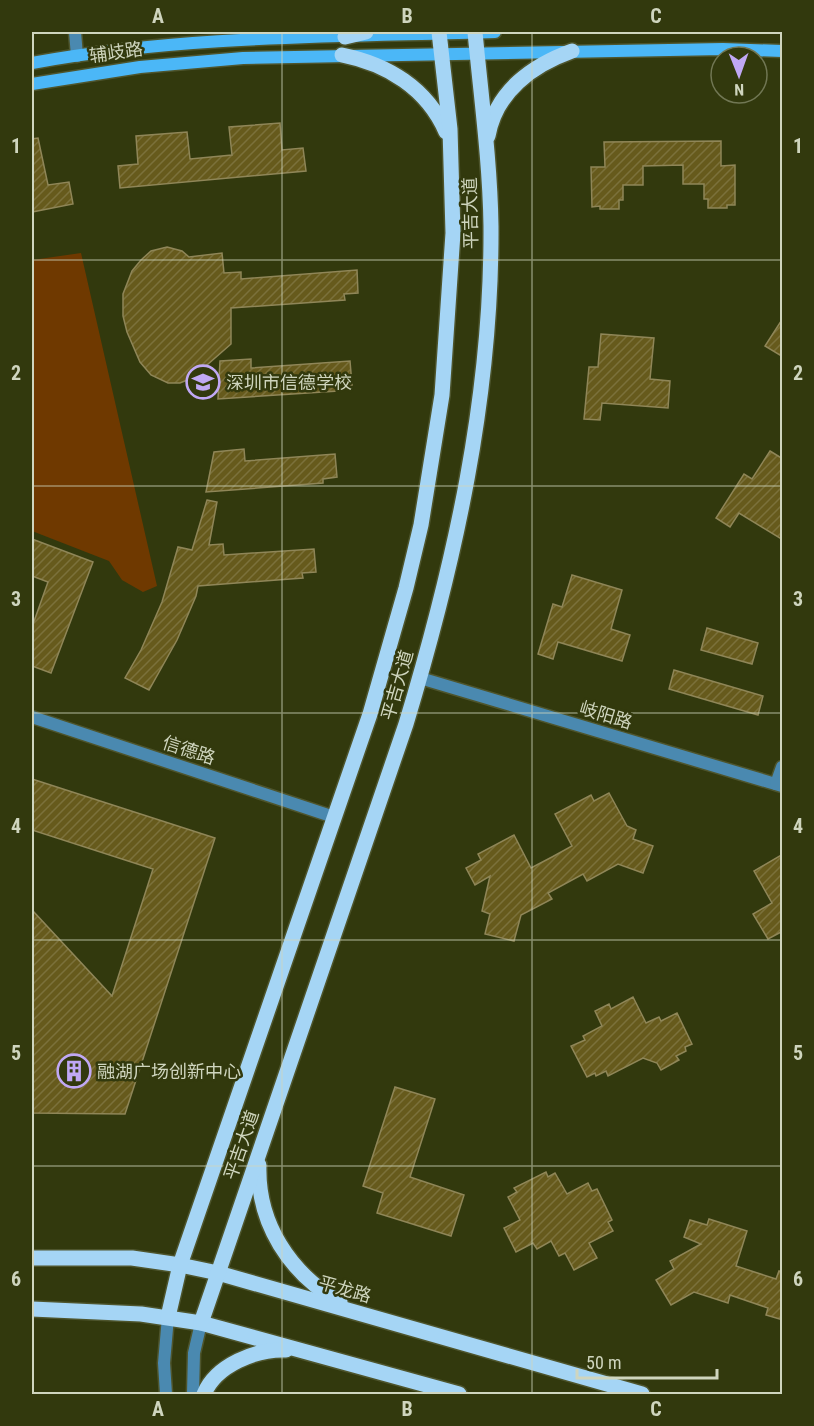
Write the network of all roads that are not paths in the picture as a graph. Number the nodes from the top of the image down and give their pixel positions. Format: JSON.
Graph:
{"nodes":[{"id":1,"x":75,"y":32,"type":"edge"},
{"id":2,"x":366,"y":32,"type":"edge"},
{"id":3,"x":439,"y":32,"type":"edge"},
{"id":4,"x":475,"y":32,"type":"edge"},
{"id":5,"x":495,"y":32,"type":"edge"},
{"id":6,"x":345,"y":37,"type":"junction"},
{"id":7,"x":572,"y":51,"type":"junction"},
{"id":8,"x":783,"y":51,"type":"edge"},
{"id":9,"x":477,"y":53,"type":"junction"},
{"id":10,"x":442,"y":54,"type":"junction"},
{"id":11,"x":342,"y":55,"type":"junction"},
{"id":12,"x":77,"y":56,"type":"junction"},
{"id":13,"x":32,"y":63,"type":"edge"},
{"id":14,"x":32,"y":84,"type":"edge"},
{"id":15,"x":487,"y":150,"type":"junction"},
{"id":16,"x":451,"y":151,"type":"junction"},
{"id":17,"x":420,"y":678,"type":"junction"},
{"id":18,"x":32,"y":717,"type":"edge"},
{"id":19,"x":783,"y":767,"type":"edge"},
{"id":20,"x":779,"y":785,"type":"edge"},
{"id":21,"x":334,"y":817,"type":"junction"},
{"id":22,"x":261,"y":1147,"type":"junction"},
{"id":23,"x":32,"y":1258,"type":"edge"},
{"id":24,"x":180,"y":1265,"type":"junction"},
{"id":25,"x":218,"y":1273,"type":"junction"},
{"id":26,"x":32,"y":1310,"type":"edge"},
{"id":27,"x":358,"y":1312,"type":"junction"},
{"id":28,"x":168,"y":1317,"type":"junction"},
{"id":29,"x":201,"y":1323,"type":"junction"},
{"id":30,"x":304,"y":1350,"type":"junction"},
{"id":31,"x":166,"y":1395,"type":"edge"},
{"id":32,"x":193,"y":1395,"type":"edge"},
{"id":33,"x":204,"y":1395,"type":"edge"},
{"id":34,"x":459,"y":1395,"type":"edge"},
{"id":35,"x":642,"y":1395,"type":"edge"}],
"edges":[{"from":1,"to":12,"type":"street"},
{"from":2,"to":6,"type":"main road"},
{"from":3,"to":4,"type":"street"},
{"from":3,"to":6,"type":"street"},
{"from":3,"to":10,"type":"main road","name":"平吉大道"},
{"from":4,"to":5,"type":"street"},
{"from":4,"to":9,"type":"main road","name":"平吉大道"},
{"from":6,"to":12,"type":"street"},
{"from":7,"to":8,"type":"street","name":"辅歧路"},
{"from":7,"to":9,"type":"street","name":"辅歧路"},
{"from":7,"to":15,"type":"main road"},
{"from":9,"to":10,"type":"street","name":"辅歧路"},
{"from":9,"to":15,"type":"main road","name":"平吉大道"},
{"from":10,"to":11,"type":"street","name":"辅歧路"},
{"from":10,"to":16,"type":"main road","name":"平吉大道"},
{"from":11,"to":14,"type":"street","name":"辅歧路"},
{"from":11,"to":16,"type":"main road"},
{"from":12,"to":13,"type":"street"},
{"from":15,"to":17,"type":"main road","name":"平吉大道"},
{"from":16,"to":21,"type":"main road","name":"平吉大道"},
{"from":17,"to":20,"type":"street","name":"岐阳路"},
{"from":17,"to":22,"type":"main road","name":"平吉大道"},
{"from":18,"to":21,"type":"street","name":"信德路"},
{"from":19,"to":20,"type":"street"},
{"from":21,"to":24,"type":"main road","name":"平吉大道"},
{"from":22,"to":25,"type":"main road","name":"平吉大道"},
{"from":22,"to":27,"type":"main road"},
{"from":23,"to":24,"type":"main road","name":"平龙路"},
{"from":24,"to":25,"type":"main road","name":"平龙路"},
{"from":24,"to":28,"type":"main road","name":"平吉大道"},
{"from":25,"to":27,"type":"main road","name":"平龙路"},
{"from":25,"to":29,"type":"main road","name":"平吉大道"},
{"from":26,"to":28,"type":"main road"},
{"from":27,"to":35,"type":"main road","name":"平龙路"},
{"from":28,"to":29,"type":"main road"},
{"from":28,"to":31,"type":"street"},
{"from":29,"to":30,"type":"main road"},
{"from":29,"to":32,"type":"street"},
{"from":30,"to":33,"type":"main road"},
{"from":30,"to":34,"type":"main road"}]}
